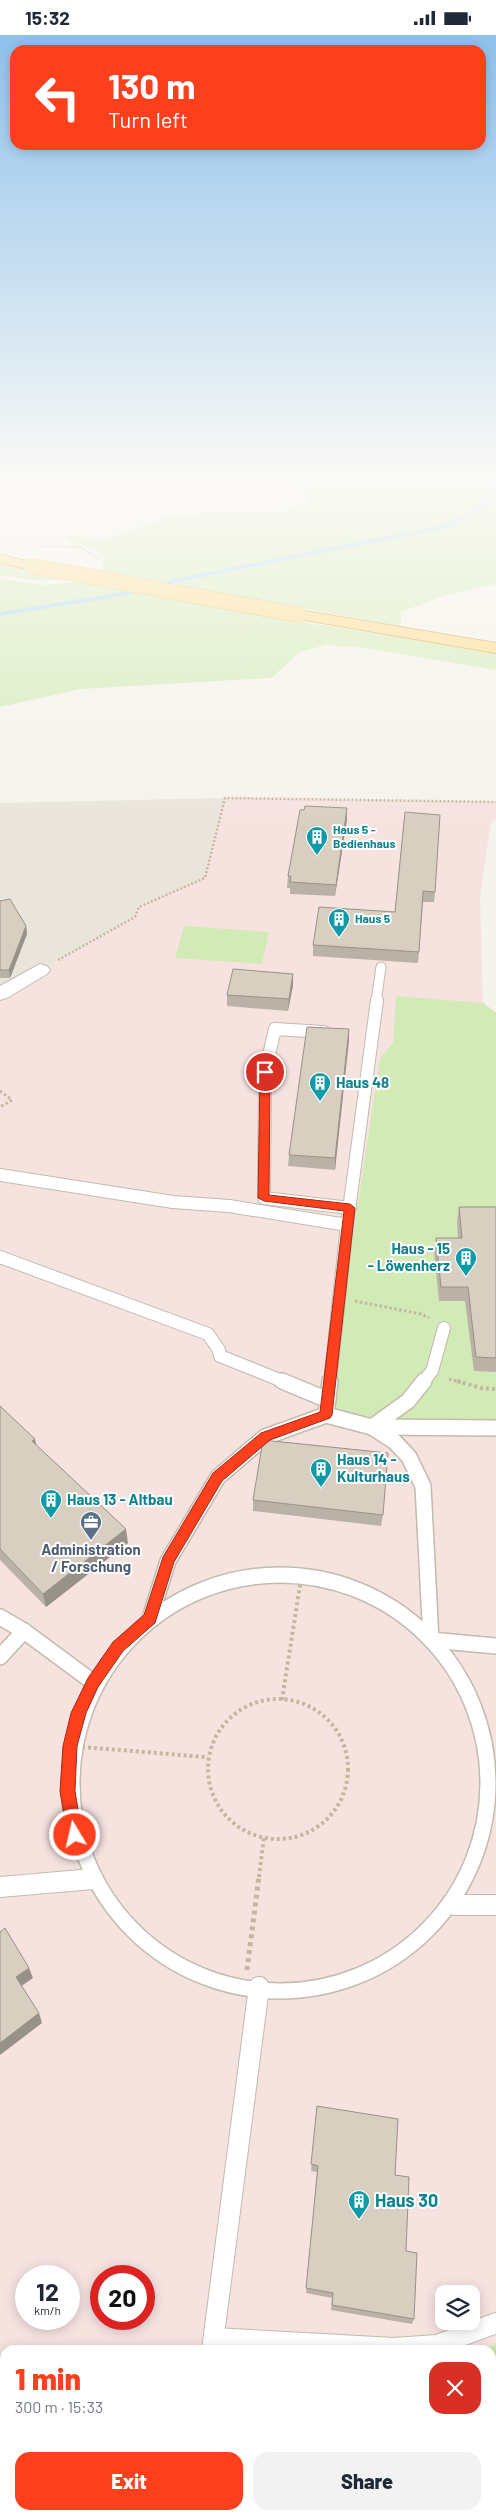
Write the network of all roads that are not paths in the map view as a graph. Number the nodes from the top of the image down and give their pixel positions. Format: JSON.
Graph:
{"nodes":[{"id":1,"x":206,"y":598,"type":"edge"},
{"id":2,"x":496,"y":648,"type":"edge"},
{"id":3,"x":381,"y":967,"type":"dead end"},
{"id":4,"x":40,"y":970,"type":"road end"},
{"id":5,"x":0,"y":994,"type":"edge"},
{"id":6,"x":340,"y":1033,"type":"edge"},
{"id":7,"x":0,"y":1175,"type":"edge"},
{"id":8,"x":350,"y":1208,"type":"junction"},
{"id":9,"x":347,"y":1225,"type":"junction"},
{"id":10,"x":0,"y":1257,"type":"edge"},
{"id":11,"x":444,"y":1328,"type":"road end"},
{"id":12,"x":328,"y":1400,"type":"junction"},
{"id":13,"x":326,"y":1415,"type":"junction"},
{"id":14,"x":372,"y":1427,"type":"junction"},
{"id":15,"x":496,"y":1429,"type":"edge"},
{"id":16,"x":0,"y":1617,"type":"edge"},
{"id":17,"x":150,"y":1618,"type":"junction"},
{"id":18,"x":24,"y":1631,"type":"junction"},
{"id":19,"x":431,"y":1640,"type":"junction"},
{"id":20,"x":496,"y":1645,"type":"edge"},
{"id":21,"x":0,"y":1657,"type":"edge"},
{"id":22,"x":93,"y":1682,"type":"junction"},
{"id":23,"x":93,"y":1879,"type":"junction"},
{"id":24,"x":0,"y":1887,"type":"edge"},
{"id":25,"x":454,"y":1905,"type":"junction"},
{"id":26,"x":496,"y":1905,"type":"edge"},
{"id":27,"x":252,"y":1986,"type":"junction"},
{"id":28,"x":496,"y":2323,"type":"edge"},
{"id":29,"x":213,"y":2344,"type":"edge"},
{"id":30,"x":258,"y":2345,"type":"edge"},
{"id":31,"x":437,"y":2345,"type":"edge"}],
"edges":[{"from":1,"to":2,"type":"highway","bridge":true},
{"from":3,"to":8,"type":"lane"},
{"from":4,"to":5,"type":"street"},
{"from":6,"to":8,"type":"lane"},
{"from":7,"to":9,"type":"lane"},
{"from":8,"to":9,"type":"lane"},
{"from":9,"to":12,"type":"lane"},
{"from":10,"to":12,"type":"lane"},
{"from":11,"to":14,"type":"lane"},
{"from":12,"to":13,"type":"lane"},
{"from":13,"to":14,"type":"lane"},
{"from":13,"to":17,"type":"lane"},
{"from":14,"to":15,"type":"lane"},
{"from":14,"to":19,"type":"lane"},
{"from":16,"to":18,"type":"lane"},
{"from":17,"to":19,"type":"lane"},
{"from":17,"to":22,"type":"lane"},
{"from":18,"to":21,"type":"lane"},
{"from":18,"to":22,"type":"lane"},
{"from":19,"to":20,"type":"lane"},
{"from":19,"to":25,"type":"lane"},
{"from":22,"to":23,"type":"lane"},
{"from":23,"to":24,"type":"lane"},
{"from":23,"to":27,"type":"lane"},
{"from":25,"to":26,"type":"lane"},
{"from":25,"to":27,"type":"lane"},
{"from":27,"to":29,"type":"lane"},
{"from":28,"to":31,"type":"lane"},
{"from":29,"to":30,"type":"lane"}]}
